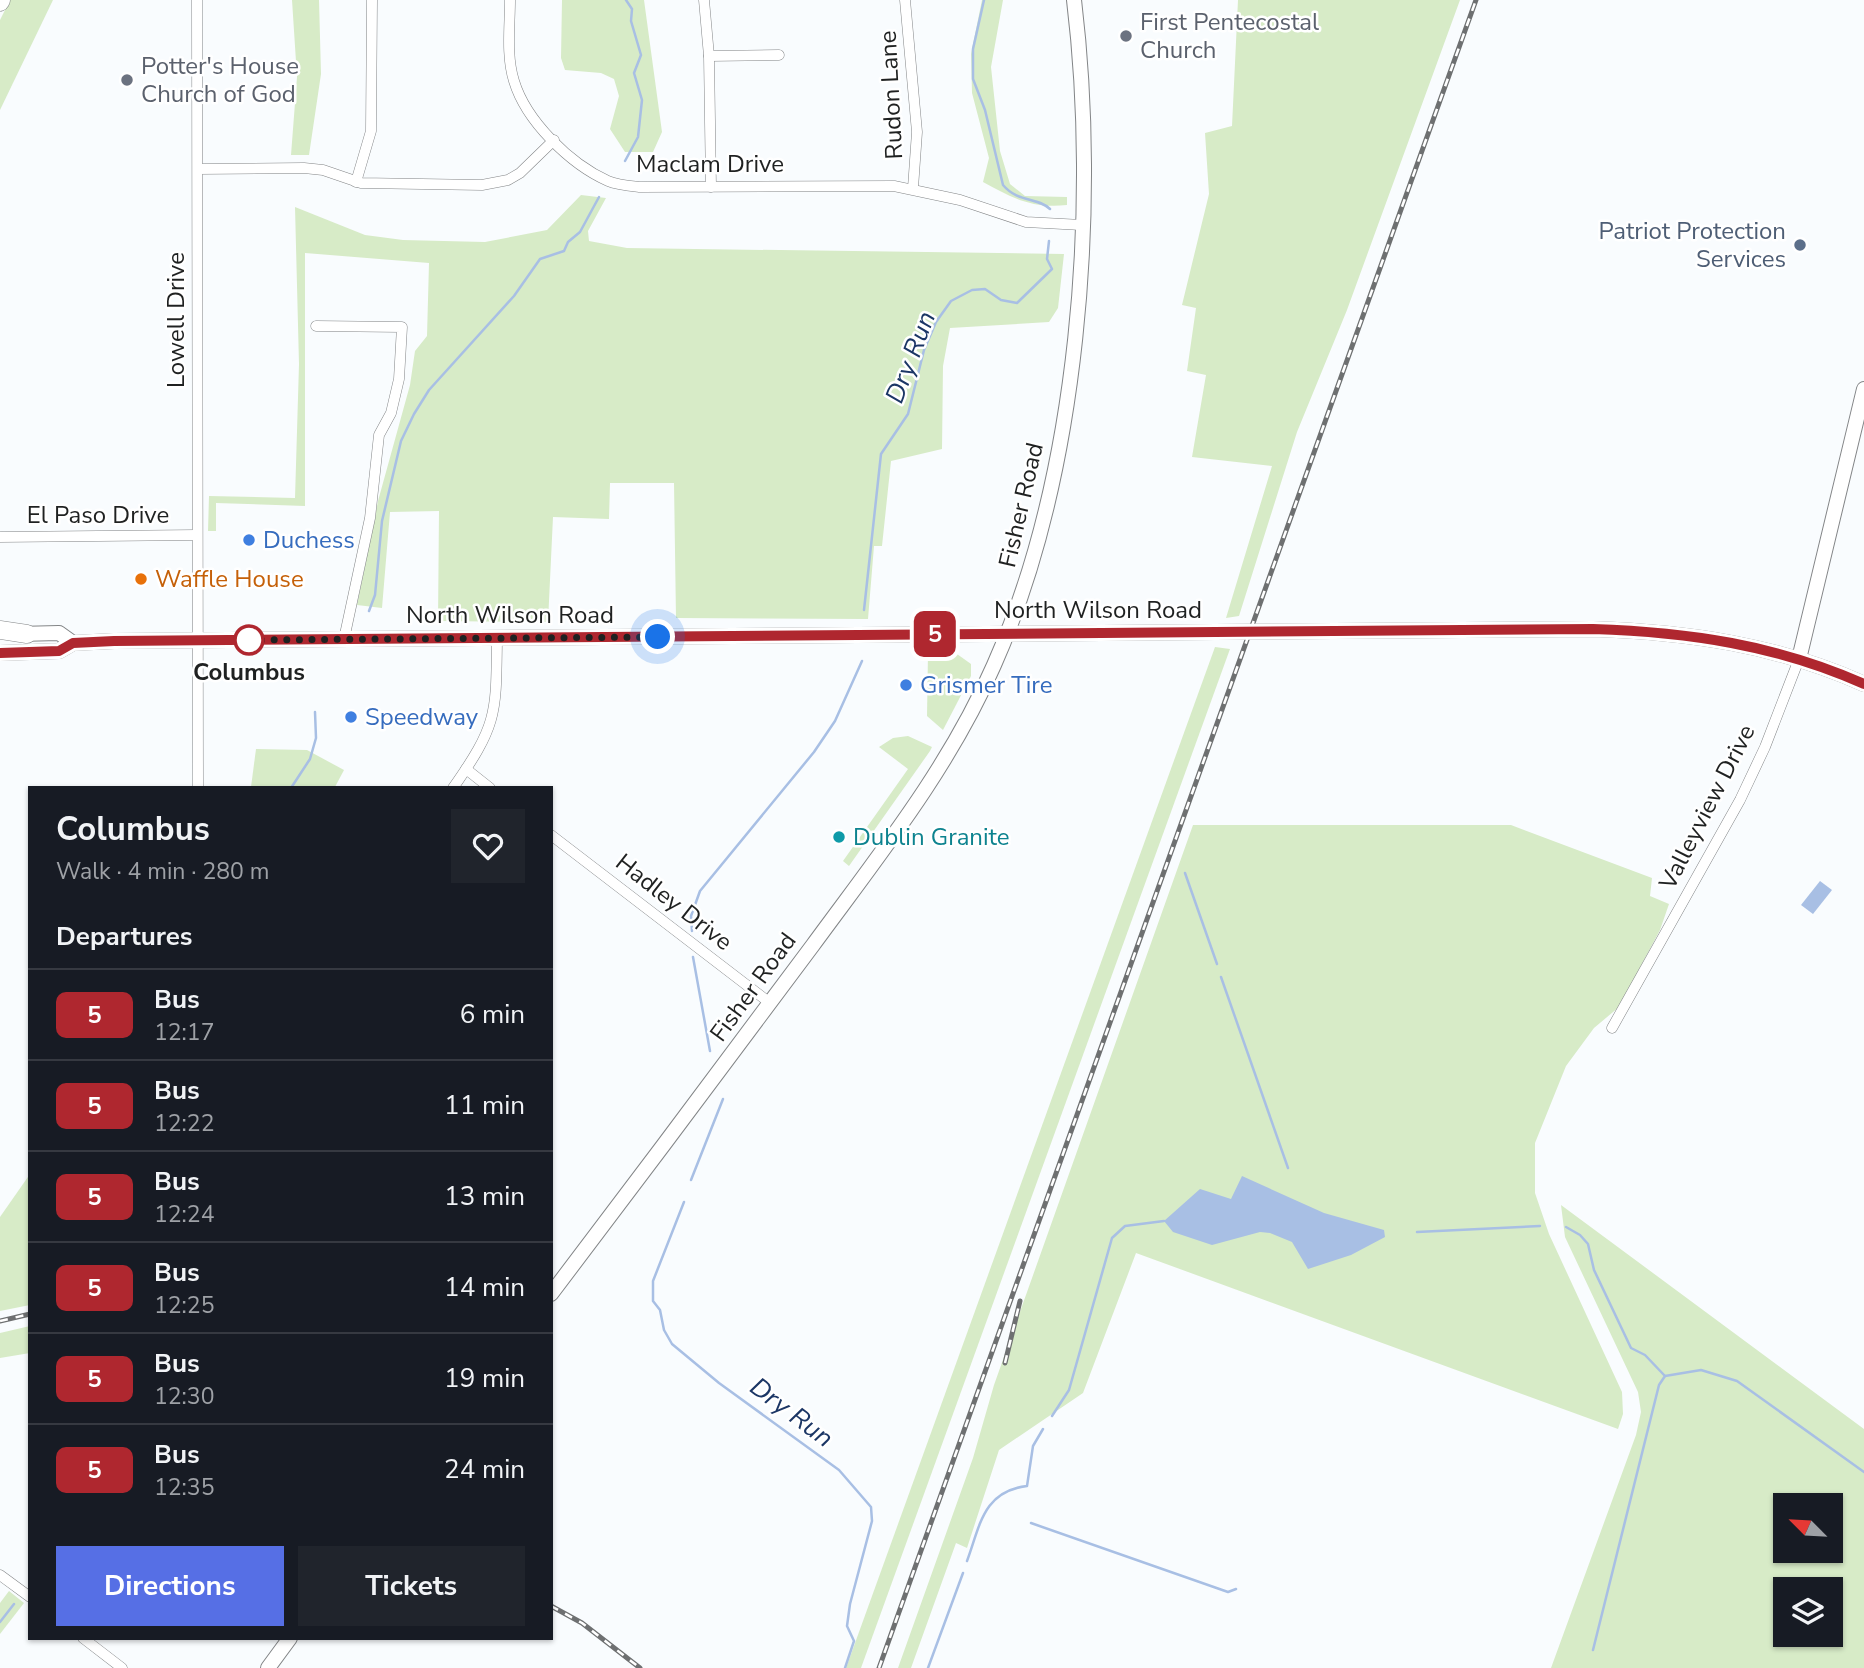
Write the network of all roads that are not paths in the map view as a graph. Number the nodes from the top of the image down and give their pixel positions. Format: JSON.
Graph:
{"nodes":[{"id":1,"x":197,"y":0,"type":"edge"},
{"id":2,"x":372,"y":0,"type":"edge"},
{"id":3,"x":510,"y":0,"type":"edge"},
{"id":4,"x":704,"y":0,"type":"edge"},
{"id":5,"x":905,"y":0,"type":"edge"},
{"id":6,"x":1074,"y":0,"type":"edge"},
{"id":7,"x":779,"y":55,"type":"dead end"},
{"id":8,"x":709,"y":56,"type":"junction"},
{"id":9,"x":554,"y":140,"type":"junction"},
{"id":10,"x":198,"y":169,"type":"junction"},
{"id":11,"x":356,"y":182,"type":"junction"},
{"id":12,"x":711,"y":187,"type":"junction"},
{"id":13,"x":913,"y":188,"type":"junction"},
{"id":14,"x":1082,"y":225,"type":"junction"},
{"id":15,"x":316,"y":326,"type":"dead end"},
{"id":16,"x":1864,"y":389,"type":"edge"},
{"id":17,"x":197,"y":536,"type":"junction"},
{"id":18,"x":0,"y":537,"type":"edge"},
{"id":19,"x":0,"y":632,"type":"edge"},
{"id":20,"x":1008,"y":632,"type":"junction"},
{"id":21,"x":27,"y":634,"type":"joint"},
{"id":22,"x":497,"y":638,"type":"junction"},
{"id":23,"x":344,"y":639,"type":"junction"},
{"id":24,"x":196,"y":641,"type":"junction"},
{"id":25,"x":73,"y":643,"type":"junction"},
{"id":26,"x":0,"y":653,"type":"edge"},
{"id":27,"x":1799,"y":659,"type":"junction"},
{"id":28,"x":1864,"y":684,"type":"edge"},
{"id":29,"x":466,"y":769,"type":"junction"},
{"id":30,"x":198,"y":786,"type":"edge"},
{"id":31,"x":454,"y":786,"type":"edge"},
{"id":32,"x":487,"y":786,"type":"edge"},
{"id":33,"x":553,"y":837,"type":"edge"},
{"id":34,"x":770,"y":1003,"type":"junction"},
{"id":35,"x":1612,"y":1028,"type":"dead end"},
{"id":36,"x":553,"y":1291,"type":"edge"},
{"id":37,"x":0,"y":1575,"type":"edge"},
{"id":38,"x":28,"y":1596,"type":"edge"},
{"id":39,"x":86,"y":1640,"type":"edge"},
{"id":40,"x":289,"y":1640,"type":"edge"},
{"id":41,"x":122,"y":1668,"type":"edge"},
{"id":42,"x":268,"y":1668,"type":"edge"}],
"edges":[{"from":1,"to":10,"type":"street","name":"Lowell Drive"},
{"from":2,"to":11,"type":"street"},
{"from":3,"to":9,"type":"street","name":"Maclam Drive"},
{"from":4,"to":8,"type":"street"},
{"from":5,"to":13,"type":"street","name":"Rudon Lane"},
{"from":6,"to":14,"type":"main road","name":"Fisher Road"},
{"from":7,"to":8,"type":"street"},
{"from":8,"to":12,"type":"street"},
{"from":9,"to":11,"type":"street"},
{"from":9,"to":12,"type":"street","name":"Maclam Drive"},
{"from":10,"to":11,"type":"street"},
{"from":10,"to":17,"type":"street","name":"Lowell Drive"},
{"from":12,"to":13,"type":"street","name":"Maclam Drive"},
{"from":13,"to":14,"type":"street","name":"Maclam Drive"},
{"from":14,"to":20,"type":"main road","name":"Fisher Road"},
{"from":15,"to":23,"type":"street"},
{"from":16,"to":27,"type":"main road","name":"Valleyview Drive"},
{"from":17,"to":18,"type":"street","name":"El Paso Drive"},
{"from":17,"to":24,"type":"street","name":"Lowell Drive"},
{"from":19,"to":21,"type":"highway"},
{"from":20,"to":22,"type":"main road","name":"North Wilson Road"},
{"from":20,"to":27,"type":"main road","name":"North Wilson Road"},
{"from":20,"to":34,"type":"main road","name":"Fisher Road"},
{"from":21,"to":25,"type":"main road","name":"North Wilson Road"},
{"from":22,"to":23,"type":"main road","name":"North Wilson Road"},
{"from":22,"to":29,"type":"street"},
{"from":23,"to":24,"type":"main road","name":"North Wilson Road"},
{"from":24,"to":25,"type":"main road","name":"North Wilson Road"},
{"from":24,"to":30,"type":"street","name":"Lowell Drive"},
{"from":25,"to":26,"type":"main road","name":"North Wilson Road"},
{"from":27,"to":28,"type":"main road","name":"North Wilson Road"},
{"from":27,"to":35,"type":"street","name":"Valleyview Drive"},
{"from":29,"to":31,"type":"street"},
{"from":29,"to":32,"type":"street"},
{"from":33,"to":34,"type":"street","name":"Hadley Drive"},
{"from":34,"to":36,"type":"main road","name":"Fisher Road"},
{"from":37,"to":38,"type":"street"},
{"from":39,"to":41,"type":"street"},
{"from":40,"to":42,"type":"main road"}]}
